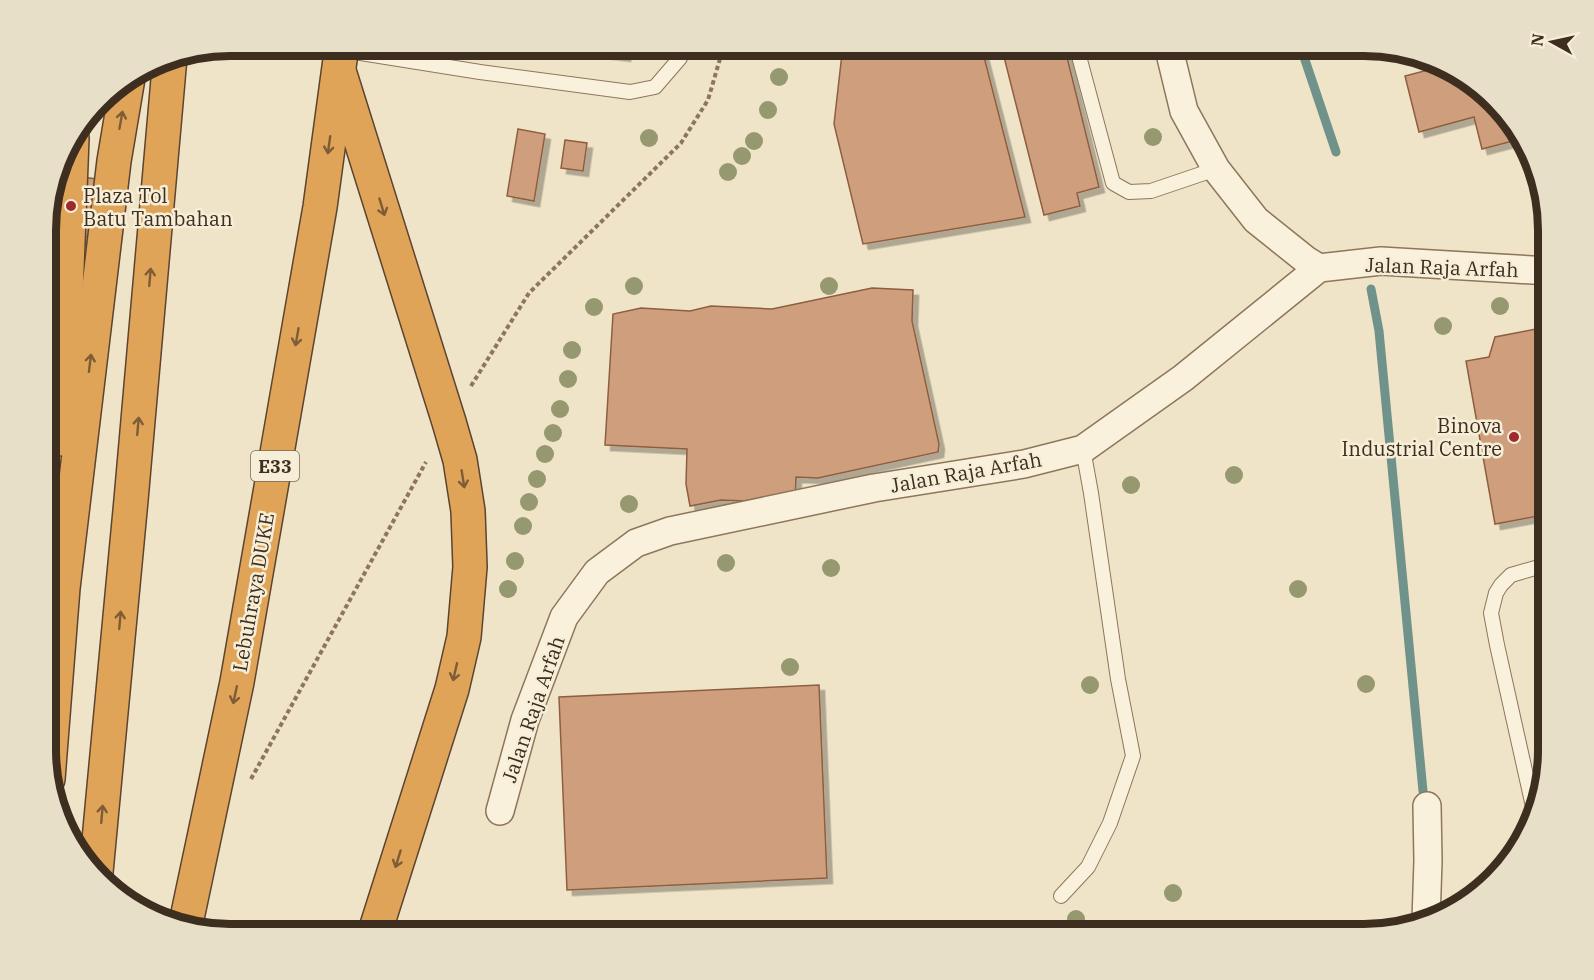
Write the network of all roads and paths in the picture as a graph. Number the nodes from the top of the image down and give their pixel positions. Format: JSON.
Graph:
{"nodes":[{"id":1,"x":341,"y":56,"type":"edge"},
{"id":2,"x":341,"y":56,"type":"edge"},
{"id":3,"x":349,"y":56,"type":"edge"},
{"id":4,"x":680,"y":56,"type":"edge"},
{"id":5,"x":1079,"y":56,"type":"edge"},
{"id":6,"x":1171,"y":56,"type":"edge"},
{"id":7,"x":169,"y":67,"type":"edge"},
{"id":8,"x":126,"y":91,"type":"edge"},
{"id":9,"x":71,"y":158,"type":"edge"},
{"id":10,"x":1216,"y":169,"type":"junction"},
{"id":11,"x":1319,"y":268,"type":"junction"},
{"id":12,"x":1538,"y":271,"type":"edge"},
{"id":13,"x":1083,"y":449,"type":"junction"},
{"id":14,"x":1538,"y":567,"type":"edge"},
{"id":15,"x":63,"y":588,"type":"junction"},
{"id":16,"x":55,"y":690,"type":"edge"},
{"id":17,"x":1531,"y":799,"type":"edge"},
{"id":18,"x":1427,"y":806,"type":"dead end"},
{"id":19,"x":500,"y":811,"type":"dead end"},
{"id":20,"x":97,"y":864,"type":"edge"},
{"id":21,"x":1061,"y":896,"type":"dead end"},
{"id":22,"x":1426,"y":913,"type":"edge"},
{"id":23,"x":187,"y":919,"type":"edge"},
{"id":24,"x":377,"y":924,"type":"edge"}],
"edges":[{"from":1,"to":23,"type":"highway","name":"Lebuhraya DUKE","number":"E33","one_way":true},
{"from":2,"to":24,"type":"highway","one_way":true},
{"from":3,"to":4,"type":"lane"},
{"from":5,"to":10,"type":"lane"},
{"from":6,"to":10,"type":"street"},
{"from":20,"to":7,"type":"highway","one_way":true},
{"from":15,"to":8,"type":"highway","one_way":true},
{"from":9,"to":15,"type":"highway"},
{"from":10,"to":11,"type":"street"},
{"from":11,"to":12,"type":"street","name":"Jalan Raja Arfah"},
{"from":11,"to":13,"type":"street","name":"Jalan Raja Arfah"},
{"from":13,"to":19,"type":"street","name":"Jalan Raja Arfah"},
{"from":13,"to":21,"type":"lane"},
{"from":14,"to":17,"type":"lane"},
{"from":15,"to":16,"type":"highway"},
{"from":18,"to":22,"type":"street"}]}
